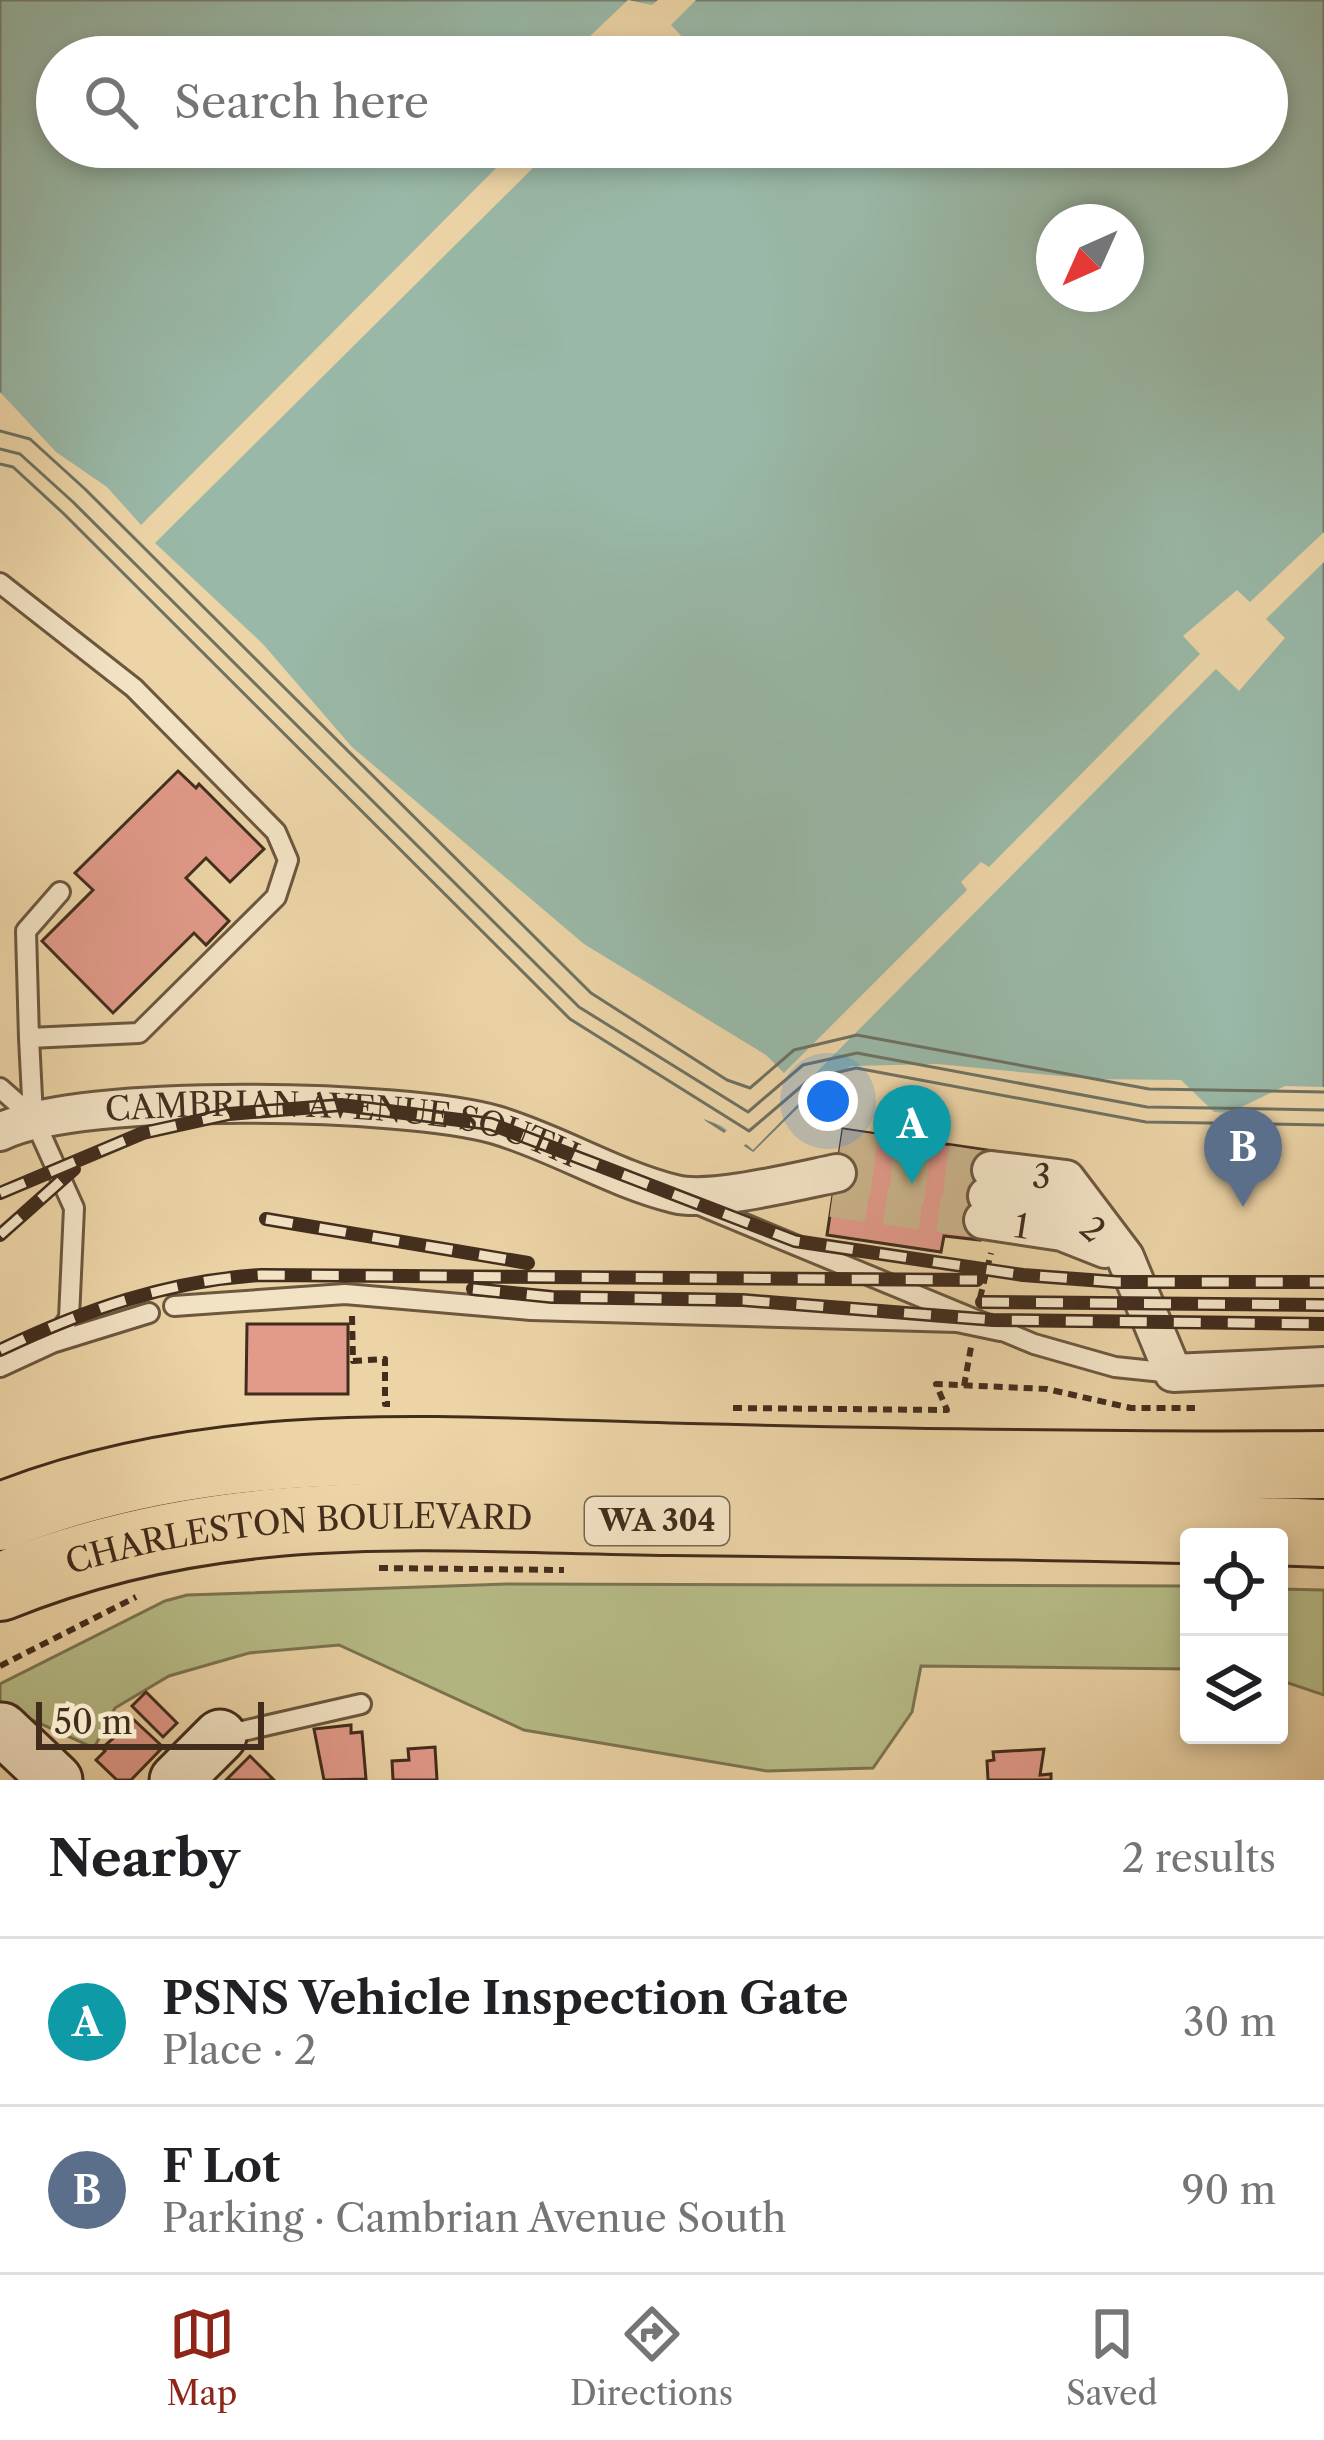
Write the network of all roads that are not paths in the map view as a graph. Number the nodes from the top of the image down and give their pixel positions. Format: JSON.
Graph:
{"nodes":[{"id":1,"x":0,"y":583,"type":"edge"},
{"id":2,"x":60,"y":892,"type":"dead end"},
{"id":3,"x":29,"y":1038,"type":"junction"},
{"id":4,"x":0,"y":1088,"type":"edge"},
{"id":5,"x":17,"y":1125,"type":"edge"},
{"id":6,"x":766,"y":1188,"type":"junction"},
{"id":7,"x":677,"y":1196,"type":"junction"},
{"id":8,"x":990,"y":1202,"type":"joint"},
{"id":9,"x":1125,"y":1257,"type":"junction"},
{"id":10,"x":174,"y":1306,"type":"dead end"},
{"id":11,"x":149,"y":1313,"type":"dead end"},
{"id":12,"x":976,"y":1322,"type":"junction"},
{"id":13,"x":52,"y":1343,"type":"junction"},
{"id":14,"x":1324,"y":1366,"type":"edge"},
{"id":15,"x":0,"y":1367,"type":"edge"},
{"id":16,"x":1173,"y":1372,"type":"junction"},
{"id":17,"x":1324,"y":1465,"type":"edge"},
{"id":18,"x":0,"y":1517,"type":"edge"},
{"id":19,"x":1324,"y":1533,"type":"edge"},
{"id":20,"x":0,"y":1587,"type":"edge"},
{"id":21,"x":361,"y":1704,"type":"dead end"},
{"id":22,"x":2,"y":1729,"type":"edge"},
{"id":23,"x":220,"y":1736,"type":"joint"},
{"id":24,"x":56,"y":1780,"type":"edge"},
{"id":25,"x":176,"y":1780,"type":"edge"}],
"edges":[{"from":1,"to":3,"type":"lane"},
{"from":2,"to":3,"type":"lane"},
{"from":3,"to":5,"type":"lane"},
{"from":4,"to":5,"type":"lane"},
{"from":5,"to":7,"type":"street","name":"CAMBRIAN AVENUE SOUTH"},
{"from":5,"to":13,"type":"lane"},
{"from":6,"to":6,"type":"street"},
{"from":6,"to":7,"type":"street","name":"CAMBRIAN AVENUE SOUTH"},
{"from":7,"to":12,"type":"lane","name":"CAMBRIAN AVENUE SOUTH"},
{"from":8,"to":9,"type":"street","name":"1"},
{"from":8,"to":9,"type":"street","name":"3"},
{"from":9,"to":16,"type":"street"},
{"from":10,"to":12,"type":"lane"},
{"from":11,"to":13,"type":"lane"},
{"from":12,"to":16,"type":"lane","name":"CAMBRIAN AVENUE SOUTH"},
{"from":13,"to":15,"type":"lane"},
{"from":14,"to":16,"type":"street","name":"CAMBRIAN AVENUE SOUTH"},
{"from":17,"to":18,"type":"highway","name":"CHARLESTON BOULEVARD","number":"WA 304"},
{"from":19,"to":20,"type":"highway","name":"CHARLESTON BOULEVARD","number":"WA 304"},
{"from":21,"to":23,"type":"lane"},
{"from":22,"to":24,"type":"street"},
{"from":23,"to":25,"type":"street"}]}
